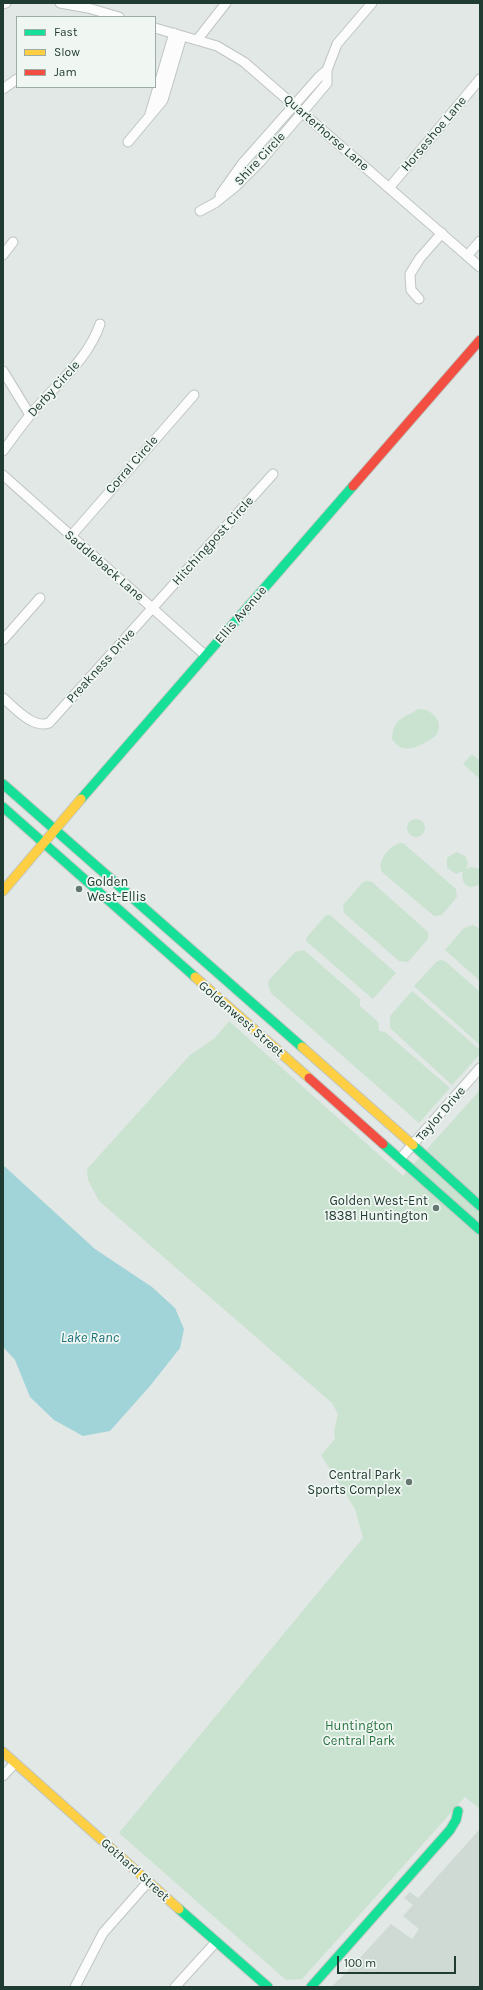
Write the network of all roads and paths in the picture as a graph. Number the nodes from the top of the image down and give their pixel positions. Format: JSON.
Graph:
{"nodes":[{"id":1,"x":6,"y":3,"type":"edge"},
{"id":2,"x":60,"y":3,"type":"edge"},
{"id":3,"x":226,"y":3,"type":"edge"},
{"id":4,"x":232,"y":3,"type":"edge"},
{"id":5,"x":372,"y":3,"type":"edge"},
{"id":6,"x":3,"y":4,"type":"edge"},
{"id":7,"x":89,"y":5,"type":"edge"},
{"id":8,"x":219,"y":13,"type":"junction"},
{"id":9,"x":116,"y":16,"type":"edge"},
{"id":10,"x":156,"y":28,"type":"edge"},
{"id":11,"x":178,"y":34,"type":"junction"},
{"id":12,"x":197,"y":40,"type":"junction"},
{"id":13,"x":480,"y":79,"type":"edge"},
{"id":14,"x":16,"y":80,"type":"edge"},
{"id":15,"x":3,"y":89,"type":"edge"},
{"id":16,"x":298,"y":109,"type":"junction"},
{"id":17,"x":128,"y":142,"type":"dead end"},
{"id":18,"x":389,"y":188,"type":"junction"},
{"id":19,"x":200,"y":211,"type":"dead end"},
{"id":20,"x":442,"y":233,"type":"junction"},
{"id":21,"x":480,"y":241,"type":"edge"},
{"id":22,"x":13,"y":242,"type":"dead end"},
{"id":23,"x":3,"y":255,"type":"edge"},
{"id":24,"x":467,"y":256,"type":"junction"},
{"id":25,"x":480,"y":267,"type":"edge"},
{"id":26,"x":419,"y":299,"type":"dead end"},
{"id":27,"x":100,"y":324,"type":"dead end"},
{"id":28,"x":480,"y":340,"type":"edge"},
{"id":29,"x":3,"y":371,"type":"edge"},
{"id":30,"x":194,"y":395,"type":"dead end"},
{"id":31,"x":30,"y":415,"type":"junction"},
{"id":32,"x":3,"y":451,"type":"edge"},
{"id":33,"x":273,"y":474,"type":"dead end"},
{"id":34,"x":3,"y":475,"type":"edge"},
{"id":35,"x":71,"y":536,"type":"junction"},
{"id":36,"x":40,"y":598,"type":"dead end"},
{"id":37,"x":153,"y":609,"type":"junction"},
{"id":38,"x":3,"y":640,"type":"edge"},
{"id":39,"x":206,"y":656,"type":"junction"},
{"id":40,"x":3,"y":698,"type":"edge"},
{"id":41,"x":3,"y":784,"type":"edge"},
{"id":42,"x":3,"y":807,"type":"edge"},
{"id":43,"x":56,"y":831,"type":"junction"},
{"id":44,"x":45,"y":843,"type":"junction"},
{"id":45,"x":3,"y":891,"type":"edge"},
{"id":46,"x":480,"y":1068,"type":"edge"},
{"id":47,"x":413,"y":1145,"type":"junction"},
{"id":48,"x":400,"y":1159,"type":"junction"},
{"id":49,"x":480,"y":1206,"type":"edge"},
{"id":50,"x":480,"y":1230,"type":"edge"},
{"id":51,"x":3,"y":1752,"type":"edge"},
{"id":52,"x":15,"y":1762,"type":"junction"},
{"id":53,"x":3,"y":1776,"type":"edge"},
{"id":54,"x":458,"y":1811,"type":"dead end"},
{"id":55,"x":148,"y":1882,"type":"junction"},
{"id":56,"x":216,"y":1942,"type":"junction"},
{"id":57,"x":75,"y":1987,"type":"edge"},
{"id":58,"x":175,"y":1987,"type":"edge"},
{"id":59,"x":268,"y":1987,"type":"edge"},
{"id":60,"x":312,"y":1987,"type":"edge"}],
"edges":[{"from":1,"to":6,"type":"street"},
{"from":2,"to":7,"type":"street"},
{"from":3,"to":8,"type":"street"},
{"from":4,"to":8,"type":"street"},
{"from":5,"to":16,"type":"street","name":"Shire Circle"},
{"from":7,"to":9,"type":"street"},
{"from":8,"to":12,"type":"street"},
{"from":10,"to":11,"type":"street","name":"Quarterhorse Lane"},
{"from":11,"to":12,"type":"street","name":"Quarterhorse Lane"},
{"from":11,"to":17,"type":"street"},
{"from":12,"to":16,"type":"street","name":"Quarterhorse Lane"},
{"from":13,"to":18,"type":"street","name":"Horseshoe Lane"},
{"from":14,"to":15,"type":"street"},
{"from":16,"to":18,"type":"street","name":"Quarterhorse Lane"},
{"from":16,"to":19,"type":"street","name":"Shire Circle"},
{"from":18,"to":20,"type":"street","name":"Quarterhorse Lane"},
{"from":20,"to":24,"type":"street","name":"Quarterhorse Lane"},
{"from":20,"to":26,"type":"street"},
{"from":21,"to":24,"type":"street"},
{"from":22,"to":23,"type":"street"},
{"from":24,"to":25,"type":"street","name":"Quarterhorse Lane"},
{"from":27,"to":31,"type":"street","name":"Derby Circle"},
{"from":28,"to":39,"type":"street","name":"Ellis Avenue"},
{"from":29,"to":31,"type":"street"},
{"from":30,"to":35,"type":"street","name":"Corral Circle"},
{"from":31,"to":32,"type":"street","name":"Derby Circle"},
{"from":33,"to":37,"type":"street","name":"Hitchingpost Circle"},
{"from":34,"to":35,"type":"street","name":"Saddleback Lane"},
{"from":35,"to":37,"type":"street","name":"Saddleback Lane"},
{"from":36,"to":38,"type":"street"},
{"from":37,"to":39,"type":"street","name":"Saddleback Lane"},
{"from":37,"to":40,"type":"street","name":"Preakness Drive"},
{"from":39,"to":43,"type":"street","name":"Ellis Avenue"},
{"from":41,"to":43,"type":"street","name":"Goldenwest Street"},
{"from":42,"to":44,"type":"street","name":"Goldenwest Street"},
{"from":43,"to":44,"type":"street","name":"Ellis Avenue"},
{"from":43,"to":47,"type":"street","name":"Goldenwest Street"},
{"from":44,"to":45,"type":"street","name":"Ellis Avenue"},
{"from":44,"to":48,"type":"street","name":"Goldenwest Street"},
{"from":46,"to":47,"type":"street","name":"Taylor Drive"},
{"from":47,"to":48,"type":"street","name":"Taylor Drive"},
{"from":47,"to":49,"type":"street","name":"Goldenwest Street"},
{"from":48,"to":50,"type":"street","name":"Goldenwest Street"},
{"from":51,"to":52,"type":"street","name":"Gothard Street"},
{"from":52,"to":53,"type":"street"},
{"from":52,"to":55,"type":"street","name":"Gothard Street"},
{"from":54,"to":60,"type":"street"},
{"from":55,"to":56,"type":"street","name":"Gothard Street"},
{"from":55,"to":57,"type":"street"},
{"from":56,"to":58,"type":"street"},
{"from":56,"to":59,"type":"street","name":"Gothard Street"}]}
